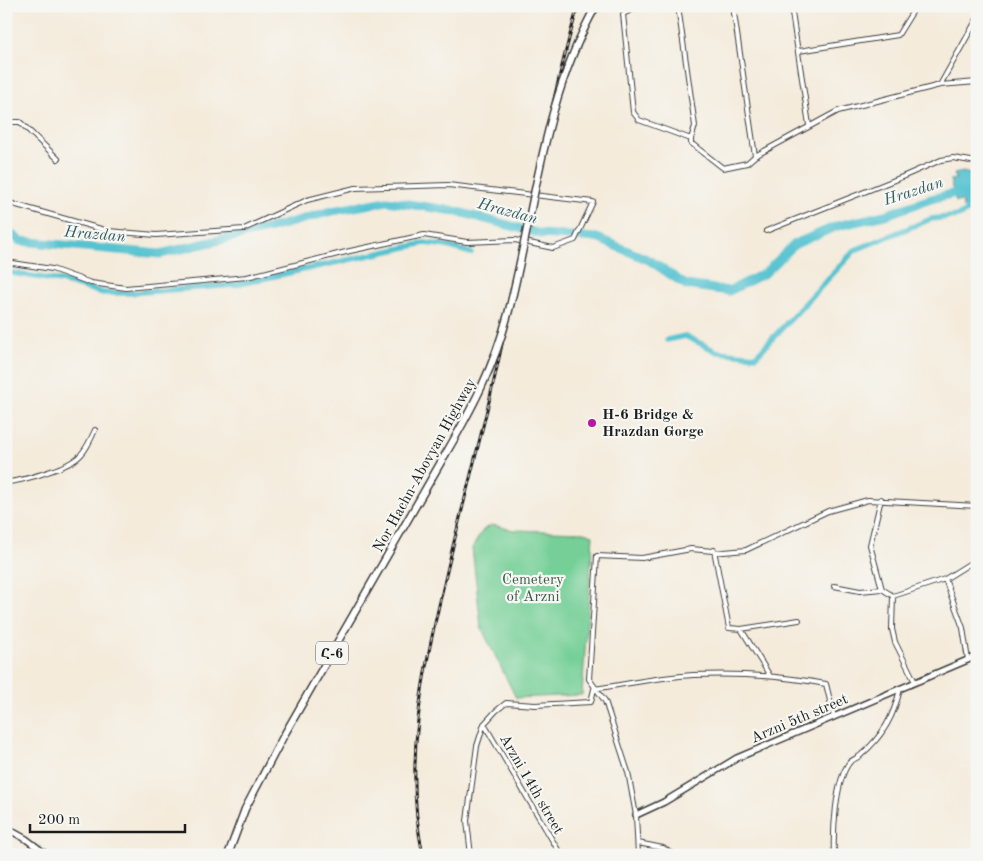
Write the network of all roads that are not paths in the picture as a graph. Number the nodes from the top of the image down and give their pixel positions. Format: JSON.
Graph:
{"nodes":[{"id":1,"x":596,"y":6,"type":"edge"},
{"id":2,"x":639,"y":6,"type":"edge"},
{"id":3,"x":678,"y":6,"type":"edge"},
{"id":4,"x":733,"y":6,"type":"edge"},
{"id":5,"x":791,"y":6,"type":"edge"},
{"id":6,"x":916,"y":6,"type":"edge"},
{"id":7,"x":977,"y":19,"type":"edge"},
{"id":8,"x":799,"y":51,"type":"junction"},
{"id":9,"x":977,"y":82,"type":"edge"},
{"id":10,"x":940,"y":84,"type":"junction"},
{"id":11,"x":6,"y":122,"type":"edge"},
{"id":12,"x":809,"y":125,"type":"junction"},
{"id":13,"x":691,"y":139,"type":"junction"},
{"id":14,"x":756,"y":156,"type":"junction"},
{"id":15,"x":58,"y":159,"type":"dead end"},
{"id":16,"x":977,"y":162,"type":"edge"},
{"id":17,"x":6,"y":202,"type":"edge"},
{"id":18,"x":766,"y":231,"type":"dead end"},
{"id":19,"x":6,"y":262,"type":"edge"},
{"id":20,"x":95,"y":430,"type":"dead end"},
{"id":21,"x":6,"y":482,"type":"edge"},
{"id":22,"x":881,"y":499,"type":"junction"},
{"id":23,"x":977,"y":506,"type":"edge"},
{"id":24,"x":714,"y":550,"type":"junction"},
{"id":25,"x":977,"y":559,"type":"edge"},
{"id":26,"x":945,"y":579,"type":"junction"},
{"id":27,"x":834,"y":586,"type":"dead end"},
{"id":28,"x":882,"y":589,"type":"junction"},
{"id":29,"x":893,"y":596,"type":"junction"},
{"id":30,"x":798,"y":620,"type":"dead end"},
{"id":31,"x":741,"y":629,"type":"junction"},
{"id":32,"x":977,"y":656,"type":"edge"},
{"id":33,"x":968,"y":660,"type":"junction"},
{"id":34,"x":770,"y":676,"type":"junction"},
{"id":35,"x":915,"y":682,"type":"junction"},
{"id":36,"x":594,"y":689,"type":"junction"},
{"id":37,"x":900,"y":689,"type":"junction"},
{"id":38,"x":834,"y":717,"type":"junction"},
{"id":39,"x":484,"y":724,"type":"junction"},
{"id":40,"x":636,"y":814,"type":"junction"},
{"id":41,"x":6,"y":828,"type":"edge"},
{"id":42,"x":638,"y":843,"type":"junction"},
{"id":43,"x":47,"y":855,"type":"edge"},
{"id":44,"x":228,"y":855,"type":"edge"},
{"id":45,"x":471,"y":855,"type":"edge"},
{"id":46,"x":560,"y":855,"type":"edge"},
{"id":47,"x":638,"y":855,"type":"edge"},
{"id":48,"x":674,"y":855,"type":"edge"},
{"id":49,"x":834,"y":855,"type":"edge"}],
"edges":[{"from":1,"to":44,"type":"main road","name":"Nor Hachn-Abovyan Highway","number":"Հ-6","bridge":true},
{"from":2,"to":13,"type":"street"},
{"from":3,"to":13,"type":"street"},
{"from":4,"to":14,"type":"street"},
{"from":5,"to":8,"type":"street"},
{"from":6,"to":8,"type":"street"},
{"from":7,"to":10,"type":"street"},
{"from":8,"to":12,"type":"street"},
{"from":9,"to":10,"type":"street"},
{"from":10,"to":12,"type":"street"},
{"from":11,"to":15,"type":"street"},
{"from":12,"to":14,"type":"street"},
{"from":13,"to":14,"type":"street"},
{"from":16,"to":18,"type":"street"},
{"from":17,"to":19,"type":"street"},
{"from":20,"to":21,"type":"street"},
{"from":22,"to":23,"type":"street"},
{"from":22,"to":24,"type":"street"},
{"from":22,"to":28,"type":"street"},
{"from":24,"to":31,"type":"street"},
{"from":24,"to":36,"type":"street"},
{"from":25,"to":26,"type":"street"},
{"from":26,"to":29,"type":"street"},
{"from":26,"to":33,"type":"street"},
{"from":27,"to":28,"type":"street"},
{"from":28,"to":29,"type":"street"},
{"from":29,"to":35,"type":"street"},
{"from":30,"to":31,"type":"street"},
{"from":31,"to":34,"type":"street"},
{"from":32,"to":33,"type":"street","name":"Arzni 5th street"},
{"from":33,"to":35,"type":"street","name":"Arzni 5th street"},
{"from":34,"to":36,"type":"street"},
{"from":34,"to":38,"type":"street"},
{"from":35,"to":37,"type":"street","name":"Arzni 5th street"},
{"from":36,"to":39,"type":"street"},
{"from":36,"to":40,"type":"street"},
{"from":37,"to":38,"type":"street","name":"Arzni 5th street"},
{"from":37,"to":49,"type":"street"},
{"from":38,"to":40,"type":"street","name":"Arzni 5th street"},
{"from":39,"to":45,"type":"street"},
{"from":39,"to":46,"type":"street","name":"Arzni 14th street"},
{"from":40,"to":42,"type":"street"},
{"from":41,"to":43,"type":"street"},
{"from":42,"to":47,"type":"street"},
{"from":42,"to":48,"type":"street"}]}
